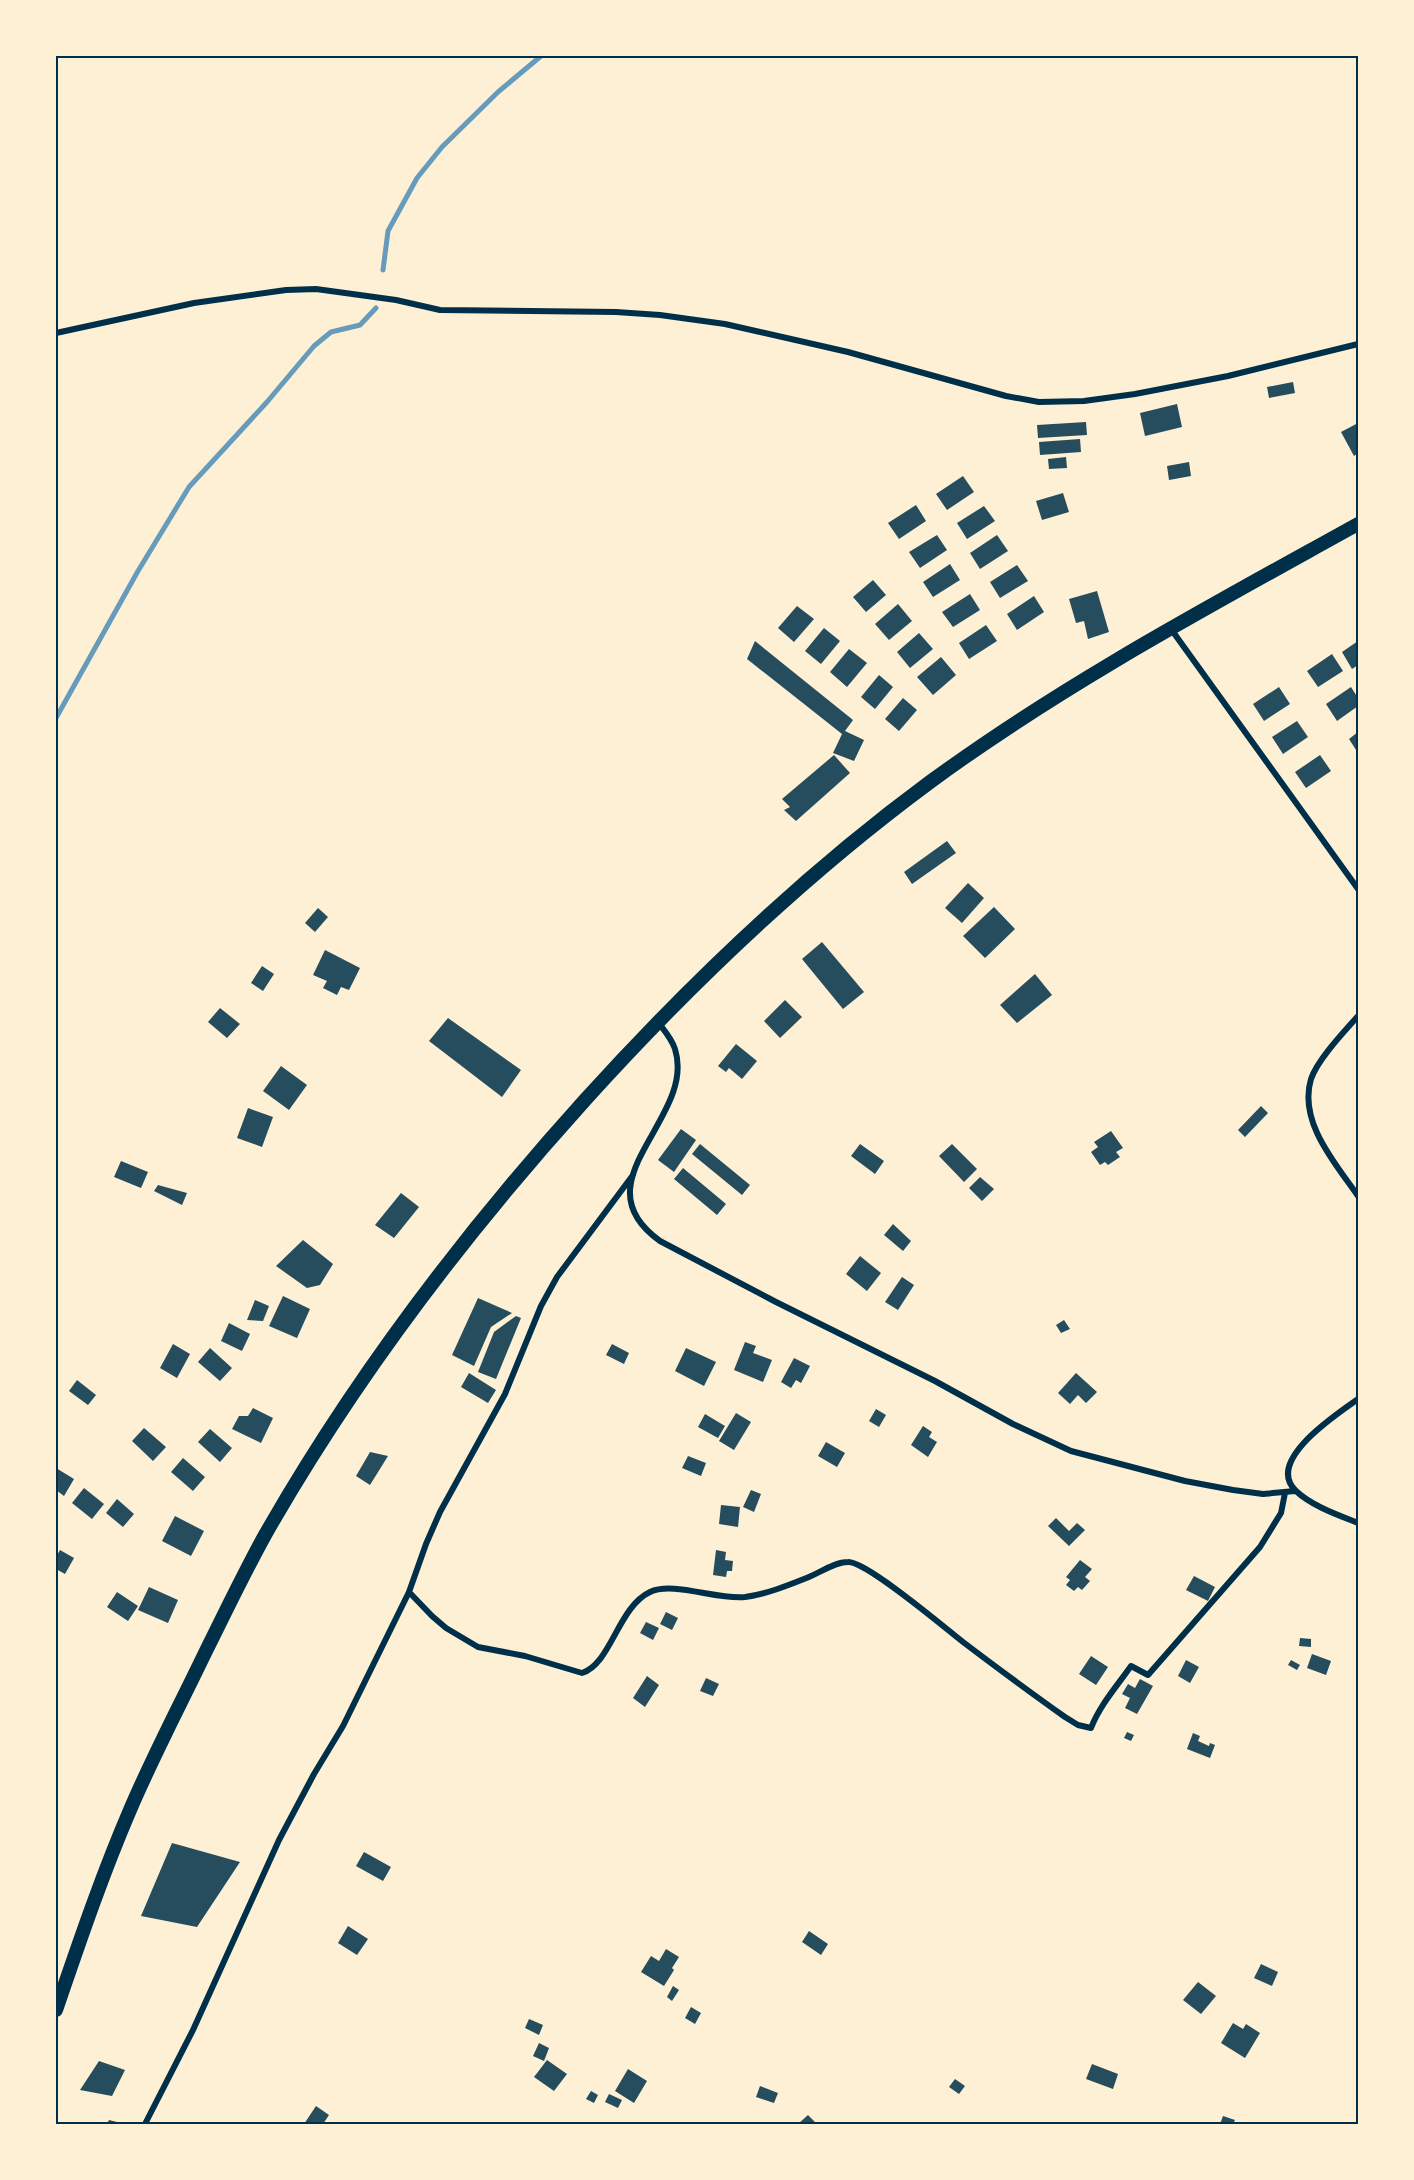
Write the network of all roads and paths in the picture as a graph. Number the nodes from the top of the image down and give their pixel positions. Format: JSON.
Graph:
{"nodes":[{"id":1,"x":56,"y":333,"type":"edge"},
{"id":2,"x":1359,"y":344,"type":"edge"},
{"id":3,"x":1359,"y":524,"type":"edge"},
{"id":4,"x":1170,"y":628,"type":"junction"},
{"id":5,"x":1359,"y":889,"type":"edge"},
{"id":6,"x":1359,"y":1016,"type":"edge"},
{"id":7,"x":658,"y":1022,"type":"junction"},
{"id":8,"x":633,"y":1175,"type":"junction"},
{"id":9,"x":1359,"y":1196,"type":"edge"},
{"id":10,"x":1359,"y":1399,"type":"edge"},
{"id":11,"x":1295,"y":1491,"type":"junction"},
{"id":12,"x":1285,"y":1493,"type":"junction"},
{"id":13,"x":1359,"y":1523,"type":"edge"},
{"id":14,"x":409,"y":1592,"type":"junction"},
{"id":15,"x":56,"y":2010,"type":"edge"},
{"id":16,"x":145,"y":2124,"type":"edge"}],
"edges":[{"from":1,"to":2,"type":"street"},
{"from":3,"to":4,"type":"main road"},
{"from":4,"to":5,"type":"street"},
{"from":4,"to":7,"type":"main road"},
{"from":6,"to":9,"type":"street"},
{"from":7,"to":8,"type":"street"},
{"from":7,"to":15,"type":"main road"},
{"from":8,"to":12,"type":"street"},
{"from":8,"to":14,"type":"street"},
{"from":10,"to":11,"type":"street"},
{"from":11,"to":12,"type":"street"},
{"from":11,"to":13,"type":"street"},
{"from":12,"to":14,"type":"street"},
{"from":14,"to":16,"type":"street"}]}
